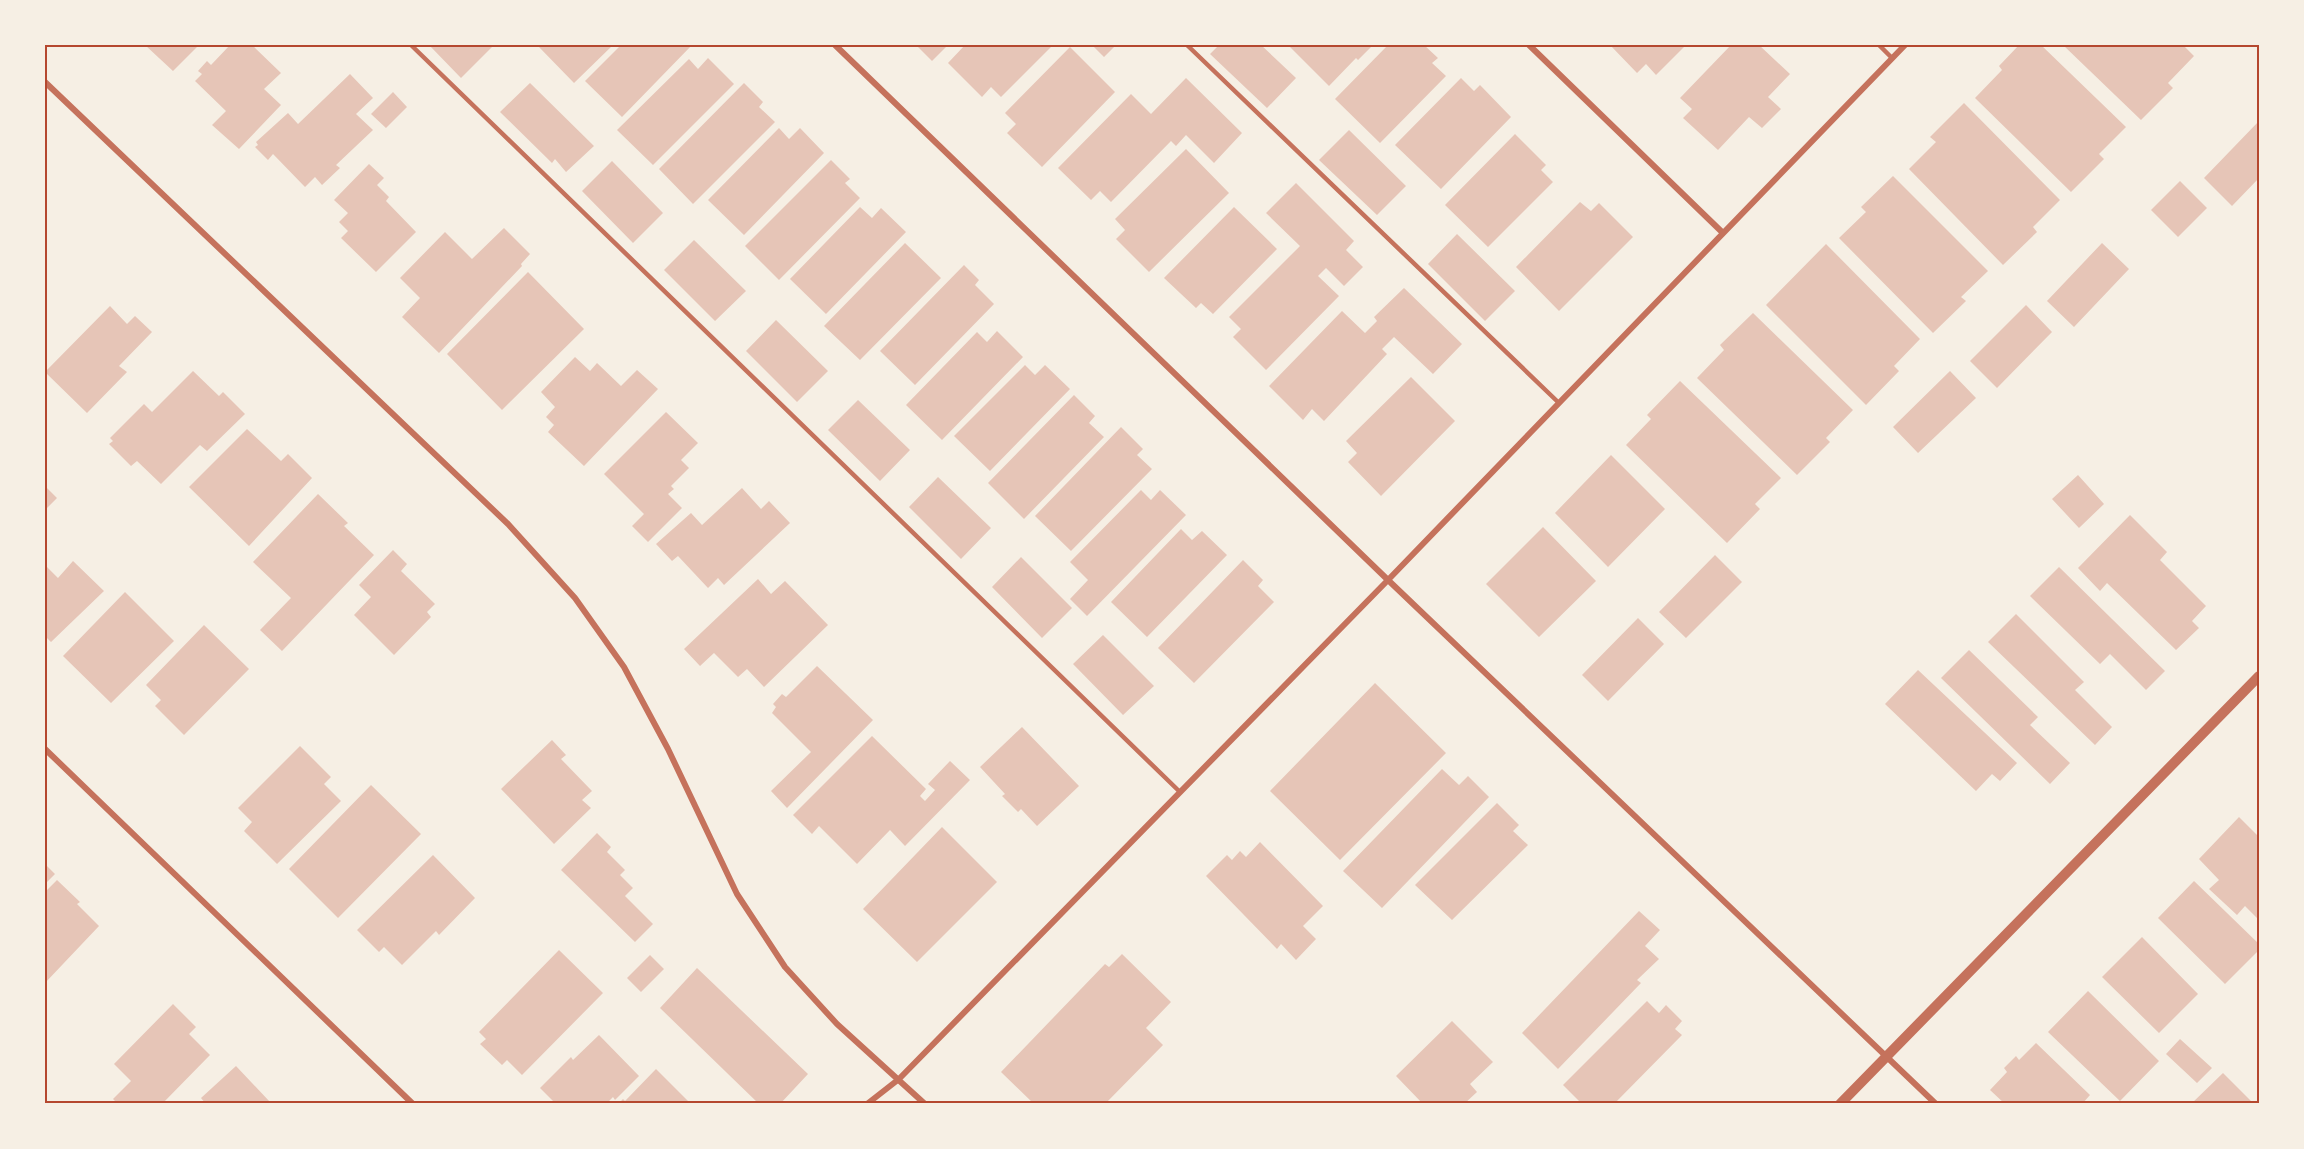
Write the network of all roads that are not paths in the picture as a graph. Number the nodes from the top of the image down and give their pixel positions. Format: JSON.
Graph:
{"nodes":[{"id":1,"x":411,"y":45,"type":"edge"},
{"id":2,"x":835,"y":45,"type":"edge"},
{"id":3,"x":1187,"y":45,"type":"edge"},
{"id":4,"x":1529,"y":45,"type":"edge"},
{"id":5,"x":1879,"y":45,"type":"edge"},
{"id":6,"x":1905,"y":45,"type":"edge"},
{"id":7,"x":1892,"y":58,"type":"junction"},
{"id":8,"x":45,"y":82,"type":"edge"},
{"id":9,"x":1723,"y":232,"type":"junction"},
{"id":10,"x":1559,"y":403,"type":"junction"},
{"id":11,"x":1388,"y":580,"type":"junction"},
{"id":12,"x":2259,"y":676,"type":"edge"},
{"id":13,"x":45,"y":749,"type":"edge"},
{"id":14,"x":1180,"y":792,"type":"junction"},
{"id":15,"x":1886,"y":1056,"type":"junction"},
{"id":16,"x":899,"y":1079,"type":"junction"},
{"id":17,"x":413,"y":1104,"type":"edge"},
{"id":18,"x":867,"y":1104,"type":"edge"},
{"id":19,"x":925,"y":1104,"type":"edge"},
{"id":20,"x":1840,"y":1104,"type":"edge"},
{"id":21,"x":1936,"y":1104,"type":"edge"}],
"edges":[{"from":1,"to":14,"type":"lane"},
{"from":2,"to":11,"type":"street"},
{"from":3,"to":10,"type":"lane"},
{"from":4,"to":9,"type":"street"},
{"from":5,"to":7,"type":"lane"},
{"from":6,"to":7,"type":"street"},
{"from":7,"to":9,"type":"street"},
{"from":8,"to":16,"type":"street"},
{"from":9,"to":10,"type":"street"},
{"from":10,"to":11,"type":"street"},
{"from":11,"to":14,"type":"street"},
{"from":11,"to":15,"type":"street"},
{"from":12,"to":15,"type":"street"},
{"from":13,"to":17,"type":"street"},
{"from":14,"to":16,"type":"street"},
{"from":15,"to":20,"type":"street"},
{"from":15,"to":21,"type":"street"},
{"from":16,"to":18,"type":"street"},
{"from":16,"to":19,"type":"street"}]}
